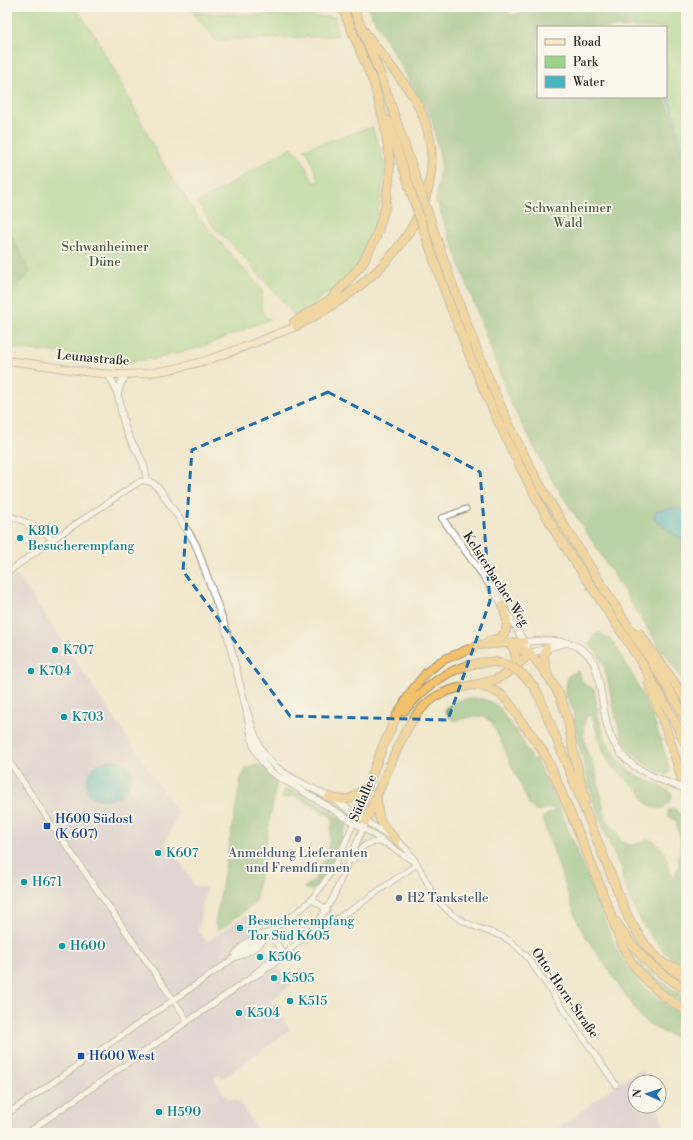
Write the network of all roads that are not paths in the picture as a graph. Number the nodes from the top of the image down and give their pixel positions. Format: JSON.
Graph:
{"nodes":[{"id":1,"x":342,"y":7,"type":"edge"},
{"id":2,"x":353,"y":7,"type":"edge"},
{"id":3,"x":361,"y":27,"type":"junction"},
{"id":4,"x":373,"y":80,"type":"junction"},
{"id":5,"x":295,"y":324,"type":"junction"},
{"id":6,"x":7,"y":361,"type":"edge"},
{"id":7,"x":107,"y":374,"type":"junction"},
{"id":8,"x":127,"y":375,"type":"junction"},
{"id":9,"x":118,"y":394,"type":"junction"},
{"id":10,"x":147,"y":481,"type":"junction"},
{"id":11,"x":466,"y":509,"type":"dead end"},
{"id":12,"x":7,"y":515,"type":"edge"},
{"id":13,"x":442,"y":518,"type":"joint"},
{"id":14,"x":52,"y":540,"type":"junction"},
{"id":15,"x":7,"y":573,"type":"edge"},
{"id":16,"x":610,"y":597,"type":"junction"},
{"id":17,"x":503,"y":605,"type":"junction"},
{"id":18,"x":523,"y":642,"type":"junction"},
{"id":19,"x":566,"y":642,"type":"junction"},
{"id":20,"x":479,"y":645,"type":"junction"},
{"id":21,"x":508,"y":645,"type":"junction"},
{"id":22,"x":546,"y":648,"type":"junction"},
{"id":23,"x":530,"y":653,"type":"junction"},
{"id":24,"x":640,"y":661,"type":"junction"},
{"id":25,"x":666,"y":670,"type":"junction"},
{"id":26,"x":508,"y":672,"type":"junction"},
{"id":27,"x":548,"y":676,"type":"junction"},
{"id":28,"x":474,"y":685,"type":"junction"},
{"id":29,"x":686,"y":699,"type":"edge"},
{"id":30,"x":686,"y":704,"type":"edge"},
{"id":31,"x":246,"y":708,"type":"junction"},
{"id":32,"x":686,"y":719,"type":"edge"},
{"id":33,"x":393,"y":726,"type":"junction"},
{"id":34,"x":686,"y":745,"type":"edge"},
{"id":35,"x":7,"y":758,"type":"edge"},
{"id":36,"x":368,"y":786,"type":"junction"},
{"id":37,"x":686,"y":789,"type":"edge"},
{"id":38,"x":686,"y":793,"type":"edge"},
{"id":39,"x":376,"y":796,"type":"junction"},
{"id":40,"x":329,"y":797,"type":"junction"},
{"id":41,"x":356,"y":818,"type":"junction"},
{"id":42,"x":365,"y":824,"type":"junction"},
{"id":43,"x":595,"y":836,"type":"junction"},
{"id":44,"x":396,"y":840,"type":"junction"},
{"id":45,"x":386,"y":843,"type":"junction"},
{"id":46,"x":417,"y":864,"type":"junction"},
{"id":47,"x":335,"y":866,"type":"junction"},
{"id":48,"x":345,"y":870,"type":"junction"},
{"id":49,"x":312,"y":898,"type":"junction"},
{"id":50,"x":326,"y":910,"type":"junction"},
{"id":51,"x":611,"y":913,"type":"junction"},
{"id":52,"x":269,"y":933,"type":"junction"},
{"id":53,"x":295,"y":946,"type":"junction"},
{"id":54,"x":284,"y":954,"type":"junction"},
{"id":55,"x":666,"y":965,"type":"junction"},
{"id":56,"x":686,"y":970,"type":"edge"},
{"id":57,"x":686,"y":978,"type":"edge"},
{"id":58,"x":686,"y":989,"type":"edge"},
{"id":59,"x":174,"y":1000,"type":"junction"},
{"id":60,"x":686,"y":1010,"type":"edge"},
{"id":61,"x":188,"y":1022,"type":"junction"},
{"id":62,"x":616,"y":1085,"type":"dead end"},
{"id":63,"x":7,"y":1114,"type":"edge"},
{"id":64,"x":27,"y":1133,"type":"edge"}],
"edges":[{"from":1,"to":4,"type":"highway"},
{"from":2,"to":3,"type":"highway"},
{"from":3,"to":5,"type":"highway"},
{"from":3,"to":16,"type":"highway","bridge":true},
{"from":4,"to":5,"type":"highway"},
{"from":4,"to":24,"type":"highway","bridge":true},
{"from":5,"to":8,"type":"main road","name":"Leunastraße"},
{"from":6,"to":7,"type":"main road","name":"Leunastraße"},
{"from":7,"to":8,"type":"main road","name":"Leunastraße"},
{"from":7,"to":9,"type":"street"},
{"from":8,"to":9,"type":"street"},
{"from":9,"to":10,"type":"street"},
{"from":10,"to":14,"type":"street"},
{"from":10,"to":31,"type":"street"},
{"from":11,"to":13,"type":"street"},
{"from":12,"to":14,"type":"street"},
{"from":13,"to":17,"type":"street","name":"Kelsterbacher Weg"},
{"from":14,"to":15,"type":"street"},
{"from":16,"to":25,"type":"highway"},
{"from":16,"to":32,"type":"highway"},
{"from":17,"to":18,"type":"street","name":"Kelsterbacher Weg"},
{"from":17,"to":20,"type":"highway"},
{"from":18,"to":19,"type":"street"},
{"from":18,"to":21,"type":"highway"},
{"from":18,"to":23,"type":"street","name":"Kelsterbacher Weg"},
{"from":19,"to":22,"type":"street"},
{"from":19,"to":37,"type":"street","bridge":true},
{"from":20,"to":21,"type":"highway"},
{"from":20,"to":33,"type":"highway"},
{"from":21,"to":23,"type":"highway"},
{"from":21,"to":26,"type":"highway"},
{"from":22,"to":23,"type":"street"},
{"from":22,"to":27,"type":"highway"},
{"from":23,"to":26,"type":"highway","name":"Südallee"},
{"from":23,"to":27,"type":"highway"},
{"from":24,"to":34,"type":"highway"},
{"from":24,"to":38,"type":"highway"},
{"from":25,"to":29,"type":"highway"},
{"from":25,"to":30,"type":"highway"},
{"from":26,"to":28,"type":"highway","name":"Südallee"},
{"from":27,"to":43,"type":"highway"},
{"from":28,"to":39,"type":"highway","name":"Südallee"},
{"from":28,"to":51,"type":"highway"},
{"from":31,"to":40,"type":"street"},
{"from":31,"to":41,"type":"street"},
{"from":33,"to":36,"type":"highway","name":"Südallee"},
{"from":33,"to":43,"type":"highway","bridge":true},
{"from":35,"to":59,"type":"street"},
{"from":36,"to":40,"type":"highway"},
{"from":36,"to":41,"type":"highway","name":"Südallee"},
{"from":39,"to":42,"type":"highway","name":"Südallee"},
{"from":39,"to":44,"type":"highway"},
{"from":40,"to":41,"type":"street"},
{"from":41,"to":42,"type":"street"},
{"from":41,"to":47,"type":"street","name":"Südallee"},
{"from":42,"to":44,"type":"street","name":"Otto-Horn-Straße"},
{"from":42,"to":45,"type":"street","name":"Otto-Horn-Straße"},
{"from":42,"to":48,"type":"street","name":"Südallee"},
{"from":43,"to":55,"type":"highway"},
{"from":44,"to":46,"type":"street","name":"Otto-Horn-Straße"},
{"from":45,"to":46,"type":"street","name":"Otto-Horn-Straße"},
{"from":45,"to":48,"type":"street"},
{"from":46,"to":53,"type":"street","name":"Südallee"},
{"from":46,"to":62,"type":"street","name":"Otto-Horn-Straße"},
{"from":47,"to":48,"type":"street"},
{"from":47,"to":49,"type":"street","name":"Südallee"},
{"from":48,"to":50,"type":"street","name":"Südallee"},
{"from":49,"to":50,"type":"street"},
{"from":49,"to":52,"type":"street","name":"Südallee"},
{"from":50,"to":53,"type":"street","name":"Südallee"},
{"from":51,"to":58,"type":"highway"},
{"from":51,"to":60,"type":"highway"},
{"from":52,"to":54,"type":"street"},
{"from":52,"to":59,"type":"street","name":"Südallee"},
{"from":53,"to":54,"type":"street","name":"Südallee"},
{"from":54,"to":61,"type":"street","name":"Südallee"},
{"from":55,"to":56,"type":"highway"},
{"from":55,"to":57,"type":"highway"},
{"from":59,"to":61,"type":"street"},
{"from":59,"to":63,"type":"street","name":"Südallee"},
{"from":61,"to":64,"type":"street","name":"Südallee"}]}
